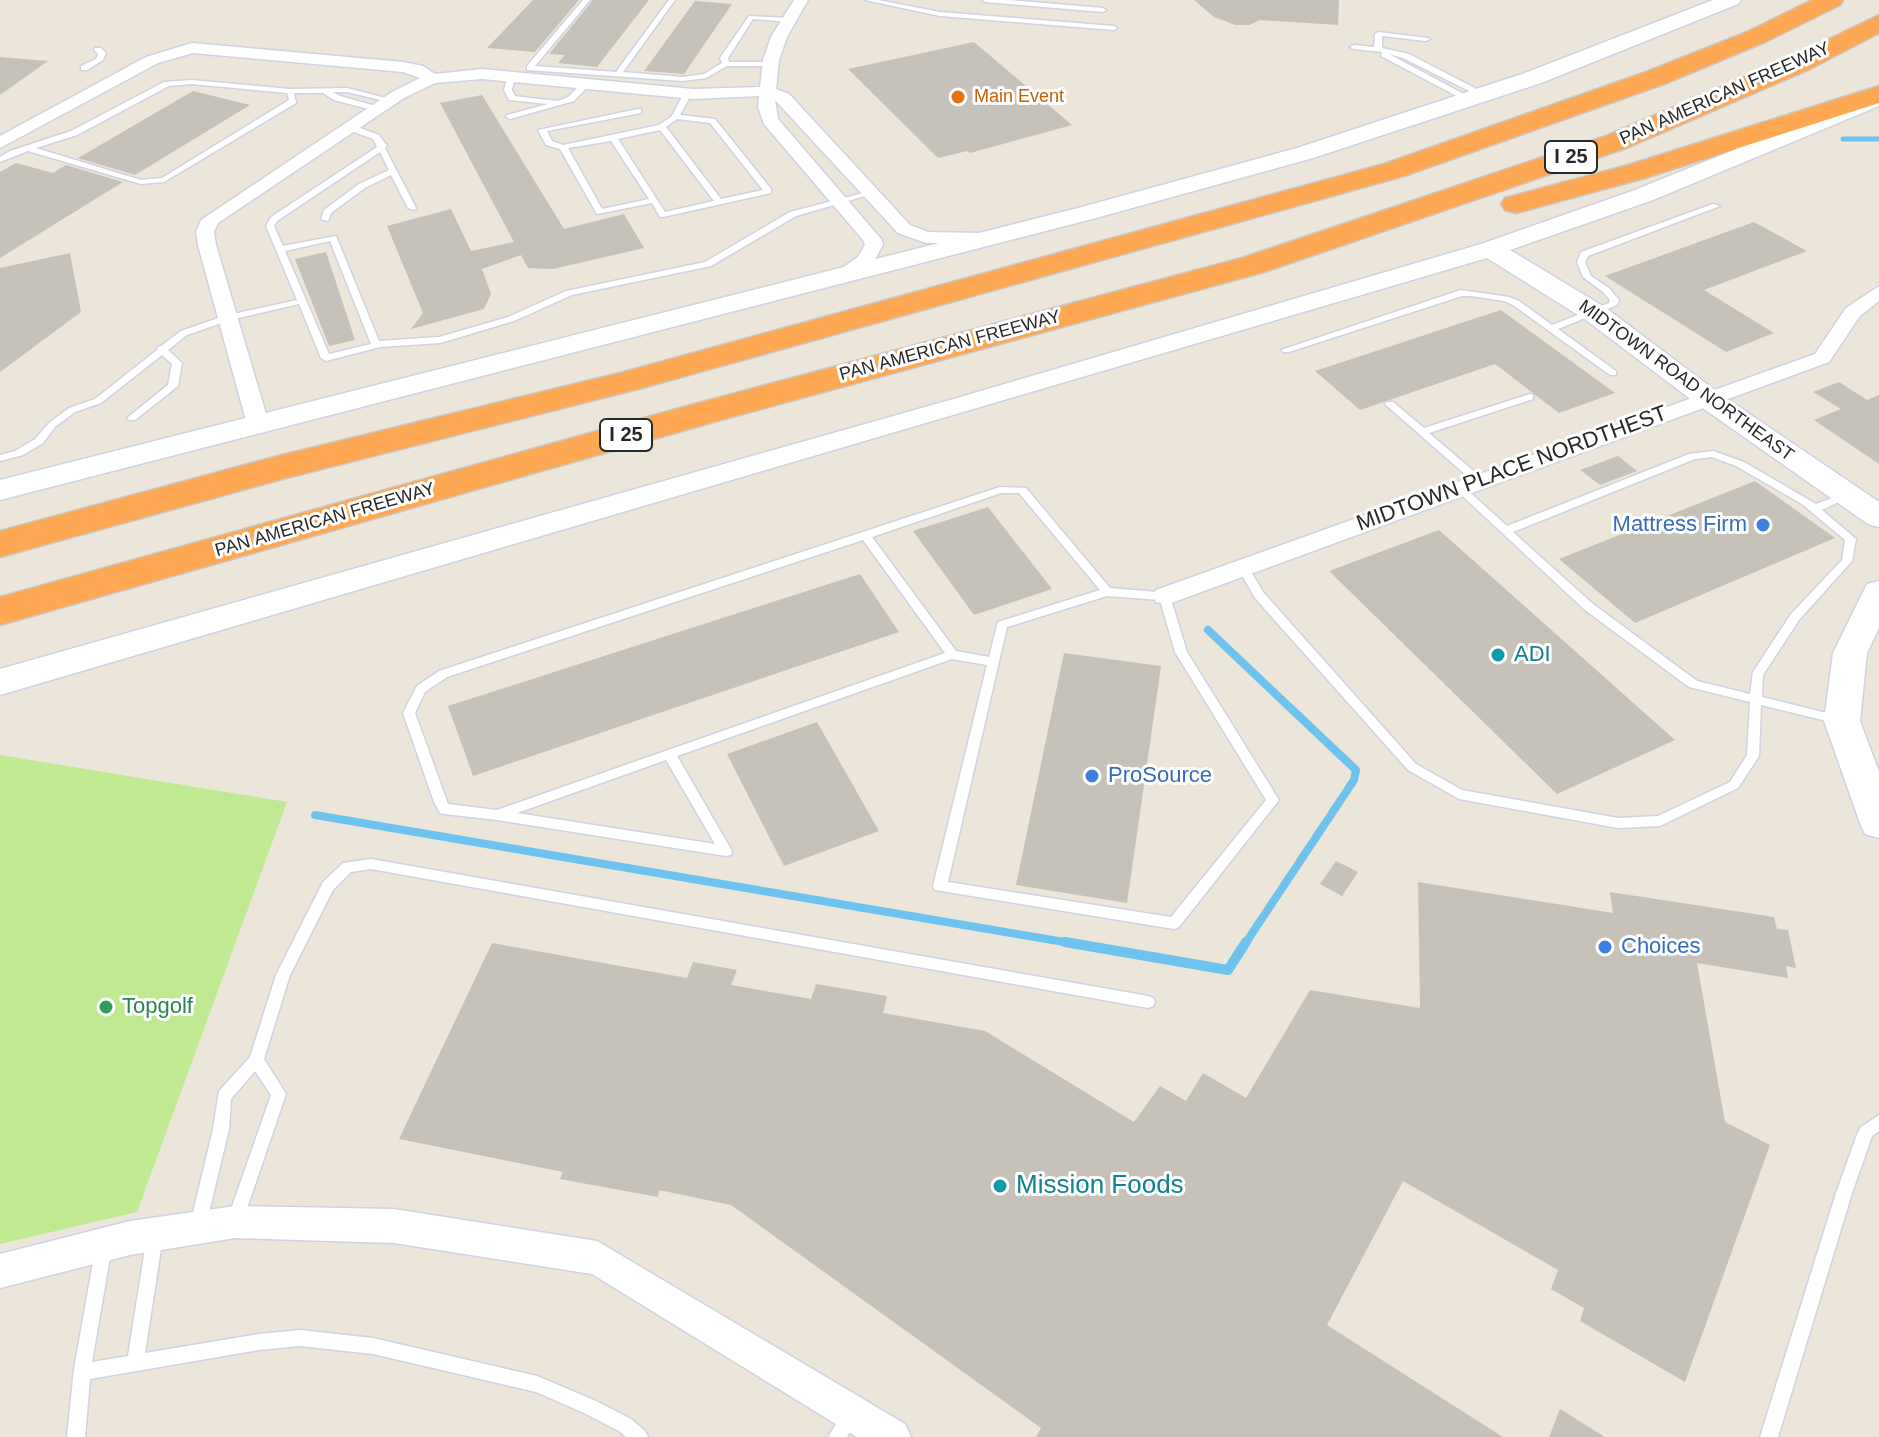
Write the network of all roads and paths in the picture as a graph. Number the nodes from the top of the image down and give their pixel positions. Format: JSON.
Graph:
{"nodes":[{"id":1,"x":587,"y":0,"type":"edge"},
{"id":2,"x":672,"y":0,"type":"edge"},
{"id":3,"x":801,"y":0,"type":"edge"},
{"id":4,"x":868,"y":0,"type":"edge"},
{"id":5,"x":985,"y":0,"type":"edge"},
{"id":6,"x":1831,"y":0,"type":"edge"},
{"id":7,"x":1744,"y":3,"type":"edge"},
{"id":8,"x":1103,"y":10,"type":"dead end"},
{"id":9,"x":789,"y":20,"type":"junction"},
{"id":10,"x":1879,"y":23,"type":"edge"},
{"id":11,"x":1114,"y":28,"type":"dead end"},
{"id":12,"x":1426,"y":39,"type":"dead end"},
{"id":13,"x":1354,"y":47,"type":"dead end"},
{"id":14,"x":1378,"y":49,"type":"junction"},
{"id":15,"x":98,"y":50,"type":"dead end"},
{"id":16,"x":726,"y":64,"type":"junction"},
{"id":17,"x":770,"y":64,"type":"junction"},
{"id":18,"x":84,"y":68,"type":"dead end"},
{"id":19,"x":617,"y":75,"type":"junction"},
{"id":20,"x":511,"y":77,"type":"junction"},
{"id":21,"x":432,"y":79,"type":"junction"},
{"id":22,"x":586,"y":84,"type":"junction"},
{"id":23,"x":290,"y":91,"type":"junction"},
{"id":24,"x":325,"y":91,"type":"junction"},
{"id":25,"x":766,"y":91,"type":"junction"},
{"id":26,"x":688,"y":93,"type":"junction"},
{"id":27,"x":1879,"y":96,"type":"edge"},
{"id":28,"x":1477,"y":98,"type":"junction"},
{"id":29,"x":559,"y":103,"type":"junction"},
{"id":30,"x":382,"y":105,"type":"junction"},
{"id":31,"x":638,"y":111,"type":"dead end"},
{"id":32,"x":510,"y":117,"type":"dead end"},
{"id":33,"x":675,"y":117,"type":"junction"},
{"id":34,"x":349,"y":127,"type":"junction"},
{"id":35,"x":662,"y":127,"type":"junction"},
{"id":36,"x":1501,"y":132,"type":"junction"},
{"id":37,"x":613,"y":138,"type":"junction"},
{"id":38,"x":0,"y":143,"type":"edge"},
{"id":39,"x":383,"y":146,"type":"junction"},
{"id":40,"x":563,"y":147,"type":"junction"},
{"id":41,"x":28,"y":148,"type":"junction"},
{"id":42,"x":0,"y":160,"type":"edge"},
{"id":43,"x":393,"y":171,"type":"junction"},
{"id":44,"x":871,"y":193,"type":"junction"},
{"id":45,"x":654,"y":200,"type":"junction"},
{"id":46,"x":840,"y":200,"type":"junction"},
{"id":47,"x":719,"y":202,"type":"junction"},
{"id":48,"x":1716,"y":206,"type":"dead end"},
{"id":49,"x":412,"y":208,"type":"dead end"},
{"id":50,"x":330,"y":218,"type":"dead end"},
{"id":51,"x":981,"y":239,"type":"junction"},
{"id":52,"x":280,"y":249,"type":"junction"},
{"id":53,"x":1490,"y":249,"type":"junction"},
{"id":54,"x":1253,"y":265,"type":"junction"},
{"id":55,"x":840,"y":276,"type":"junction"},
{"id":56,"x":1876,"y":297,"type":"edge"},
{"id":57,"x":302,"y":301,"type":"junction"},
{"id":58,"x":1596,"y":314,"type":"junction"},
{"id":59,"x":227,"y":318,"type":"junction"},
{"id":60,"x":1551,"y":328,"type":"junction"},
{"id":61,"x":376,"y":345,"type":"junction"},
{"id":62,"x":161,"y":349,"type":"junction"},
{"id":63,"x":1286,"y":350,"type":"dead end"},
{"id":64,"x":1613,"y":373,"type":"dead end"},
{"id":65,"x":1530,"y":397,"type":"dead end"},
{"id":66,"x":1707,"y":398,"type":"junction"},
{"id":67,"x":1390,"y":404,"type":"dead end"},
{"id":68,"x":132,"y":418,"type":"dead end"},
{"id":69,"x":258,"y":424,"type":"junction"},
{"id":70,"x":1422,"y":432,"type":"junction"},
{"id":71,"x":0,"y":458,"type":"edge"},
{"id":72,"x":278,"y":468,"type":"junction"},
{"id":73,"x":1470,"y":485,"type":"junction"},
{"id":74,"x":0,"y":490,"type":"edge"},
{"id":75,"x":1848,"y":495,"type":"junction"},
{"id":76,"x":1814,"y":509,"type":"junction"},
{"id":77,"x":1879,"y":517,"type":"edge"},
{"id":78,"x":1506,"y":531,"type":"junction"},
{"id":79,"x":0,"y":533,"type":"edge"},
{"id":80,"x":865,"y":535,"type":"junction"},
{"id":81,"x":0,"y":544,"type":"edge"},
{"id":82,"x":1243,"y":568,"type":"junction"},
{"id":83,"x":1107,"y":592,"type":"junction"},
{"id":84,"x":1879,"y":592,"type":"edge"},
{"id":85,"x":1165,"y":596,"type":"junction"},
{"id":86,"x":0,"y":611,"type":"edge"},
{"id":87,"x":952,"y":655,"type":"junction"},
{"id":88,"x":993,"y":662,"type":"junction"},
{"id":89,"x":0,"y":682,"type":"edge"},
{"id":90,"x":1754,"y":699,"type":"junction"},
{"id":91,"x":1842,"y":721,"type":"junction"},
{"id":92,"x":669,"y":754,"type":"junction"},
{"id":93,"x":497,"y":815,"type":"junction"},
{"id":94,"x":1879,"y":823,"type":"edge"},
{"id":95,"x":1148,"y":1002,"type":"dead end"},
{"id":96,"x":256,"y":1060,"type":"junction"},
{"id":97,"x":1879,"y":1122,"type":"edge"},
{"id":98,"x":235,"y":1222,"type":"junction"},
{"id":99,"x":198,"y":1225,"type":"junction"},
{"id":100,"x":156,"y":1233,"type":"junction"},
{"id":101,"x":104,"y":1243,"type":"junction"},
{"id":102,"x":0,"y":1271,"type":"edge"},
{"id":103,"x":135,"y":1363,"type":"junction"},
{"id":104,"x":82,"y":1372,"type":"junction"},
{"id":105,"x":846,"y":1424,"type":"edge"},
{"id":106,"x":76,"y":1437,"type":"edge"},
{"id":107,"x":639,"y":1437,"type":"edge"},
{"id":108,"x":892,"y":1437,"type":"edge"},
{"id":109,"x":1769,"y":1437,"type":"edge"}],
"edges":[{"from":1,"to":19,"type":"lane"},
{"from":2,"to":19,"type":"lane"},
{"from":3,"to":9,"type":"street"},
{"from":4,"to":11,"type":"lane"},
{"from":5,"to":8,"type":"lane"},
{"from":6,"to":36,"type":"highway","name":"PAN AMERICAN FREEWAY","number":"I 25"},
{"from":7,"to":28,"type":"main road"},
{"from":7,"to":36,"type":"highway"},
{"from":9,"to":16,"type":"lane"},
{"from":9,"to":17,"type":"street"},
{"from":10,"to":54,"type":"highway","name":"PAN AMERICAN FREEWAY","number":"I 25"},
{"from":12,"to":14,"type":"lane"},
{"from":13,"to":14,"type":"lane"},
{"from":14,"to":28,"type":"lane"},
{"from":14,"to":28,"type":"lane"},
{"from":15,"to":18,"type":"lane"},
{"from":16,"to":17,"type":"lane"},
{"from":16,"to":19,"type":"lane"},
{"from":17,"to":25,"type":"street"},
{"from":20,"to":21,"type":"street"},
{"from":20,"to":22,"type":"street"},
{"from":20,"to":29,"type":"lane"},
{"from":21,"to":30,"type":"street"},
{"from":21,"to":38,"type":"street"},
{"from":22,"to":26,"type":"street"},
{"from":22,"to":29,"type":"lane"},
{"from":23,"to":24,"type":"lane"},
{"from":23,"to":41,"type":"lane"},
{"from":23,"to":41,"type":"lane"},
{"from":24,"to":30,"type":"lane"},
{"from":24,"to":30,"type":"lane"},
{"from":25,"to":26,"type":"street"},
{"from":25,"to":44,"type":"street"},
{"from":25,"to":46,"type":"street"},
{"from":26,"to":33,"type":"lane"},
{"from":27,"to":53,"type":"main road"},
{"from":27,"to":54,"type":"highway"},
{"from":28,"to":51,"type":"main road"},
{"from":29,"to":32,"type":"lane"},
{"from":30,"to":34,"type":"street"},
{"from":31,"to":40,"type":"lane"},
{"from":33,"to":35,"type":"lane"},
{"from":33,"to":47,"type":"lane"},
{"from":34,"to":39,"type":"lane"},
{"from":34,"to":59,"type":"street"},
{"from":35,"to":37,"type":"lane"},
{"from":35,"to":47,"type":"lane"},
{"from":36,"to":72,"type":"highway","name":"PAN AMERICAN FREEWAY","number":"I 25"},
{"from":37,"to":40,"type":"lane"},
{"from":37,"to":45,"type":"lane"},
{"from":39,"to":43,"type":"lane"},
{"from":39,"to":52,"type":"lane"},
{"from":40,"to":45,"type":"lane"},
{"from":41,"to":42,"type":"lane"},
{"from":43,"to":49,"type":"lane"},
{"from":43,"to":50,"type":"lane"},
{"from":44,"to":46,"type":"lane"},
{"from":44,"to":51,"type":"street"},
{"from":45,"to":47,"type":"lane"},
{"from":46,"to":55,"type":"street"},
{"from":46,"to":61,"type":"lane"},
{"from":48,"to":58,"type":"lane"},
{"from":51,"to":55,"type":"main road"},
{"from":52,"to":57,"type":"lane"},
{"from":52,"to":61,"type":"lane"},
{"from":53,"to":58,"type":"main road","name":"MIDTOWN ROAD NORTHEAST"},
{"from":53,"to":89,"type":"main road"},
{"from":54,"to":86,"type":"highway","name":"PAN AMERICAN FREEWAY","number":"I 25"},
{"from":55,"to":69,"type":"main road"},
{"from":56,"to":66,"type":"street","name":"MIDTOWN PLACE NORDTHEST"},
{"from":57,"to":59,"type":"lane"},
{"from":57,"to":61,"type":"lane"},
{"from":58,"to":60,"type":"lane"},
{"from":58,"to":66,"type":"main road","name":"MIDTOWN ROAD NORTHEAST"},
{"from":59,"to":62,"type":"lane"},
{"from":59,"to":69,"type":"street"},
{"from":60,"to":63,"type":"lane"},
{"from":60,"to":64,"type":"lane"},
{"from":62,"to":68,"type":"lane"},
{"from":62,"to":71,"type":"lane"},
{"from":65,"to":70,"type":"lane"},
{"from":66,"to":73,"type":"street","name":"MIDTOWN PLACE NORDTHEST"},
{"from":66,"to":75,"type":"main road","name":"MIDTOWN ROAD NORTHEAST"},
{"from":67,"to":70,"type":"lane"},
{"from":69,"to":74,"type":"main road"},
{"from":70,"to":73,"type":"lane"},
{"from":72,"to":79,"type":"highway"},
{"from":72,"to":81,"type":"highway","name":"PAN AMERICAN FREEWAY","number":"I 25"},
{"from":73,"to":78,"type":"lane"},
{"from":73,"to":82,"type":"street","name":"MIDTOWN PLACE NORDTHEST"},
{"from":75,"to":76,"type":"lane"},
{"from":75,"to":77,"type":"main road","name":"MIDTOWN ROAD NORTHEAST"},
{"from":76,"to":78,"type":"lane"},
{"from":76,"to":90,"type":"lane"},
{"from":78,"to":90,"type":"lane"},
{"from":80,"to":83,"type":"lane"},
{"from":80,"to":87,"type":"lane"},
{"from":80,"to":93,"type":"lane"},
{"from":82,"to":85,"type":"street","name":"MIDTOWN PLACE NORDTHEST"},
{"from":82,"to":90,"type":"lane"},
{"from":83,"to":85,"type":"lane"},
{"from":83,"to":88,"type":"lane"},
{"from":84,"to":91,"type":"main road"},
{"from":85,"to":88,"type":"lane"},
{"from":87,"to":88,"type":"lane"},
{"from":87,"to":92,"type":"lane"},
{"from":90,"to":91,"type":"lane"},
{"from":91,"to":94,"type":"main road"},
{"from":92,"to":93,"type":"lane"},
{"from":92,"to":93,"type":"lane"},
{"from":95,"to":96,"type":"lane"},
{"from":96,"to":98,"type":"lane"},
{"from":96,"to":99,"type":"lane"},
{"from":97,"to":109,"type":"lane"},
{"from":98,"to":99,"type":"street"},
{"from":98,"to":105,"type":"street"},
{"from":99,"to":100,"type":"street"},
{"from":100,"to":101,"type":"street"},
{"from":100,"to":103,"type":"lane"},
{"from":101,"to":102,"type":"street"},
{"from":101,"to":104,"type":"lane"},
{"from":103,"to":104,"type":"lane"},
{"from":103,"to":107,"type":"lane"},
{"from":104,"to":106,"type":"lane"},
{"from":105,"to":108,"type":"street"}]}
